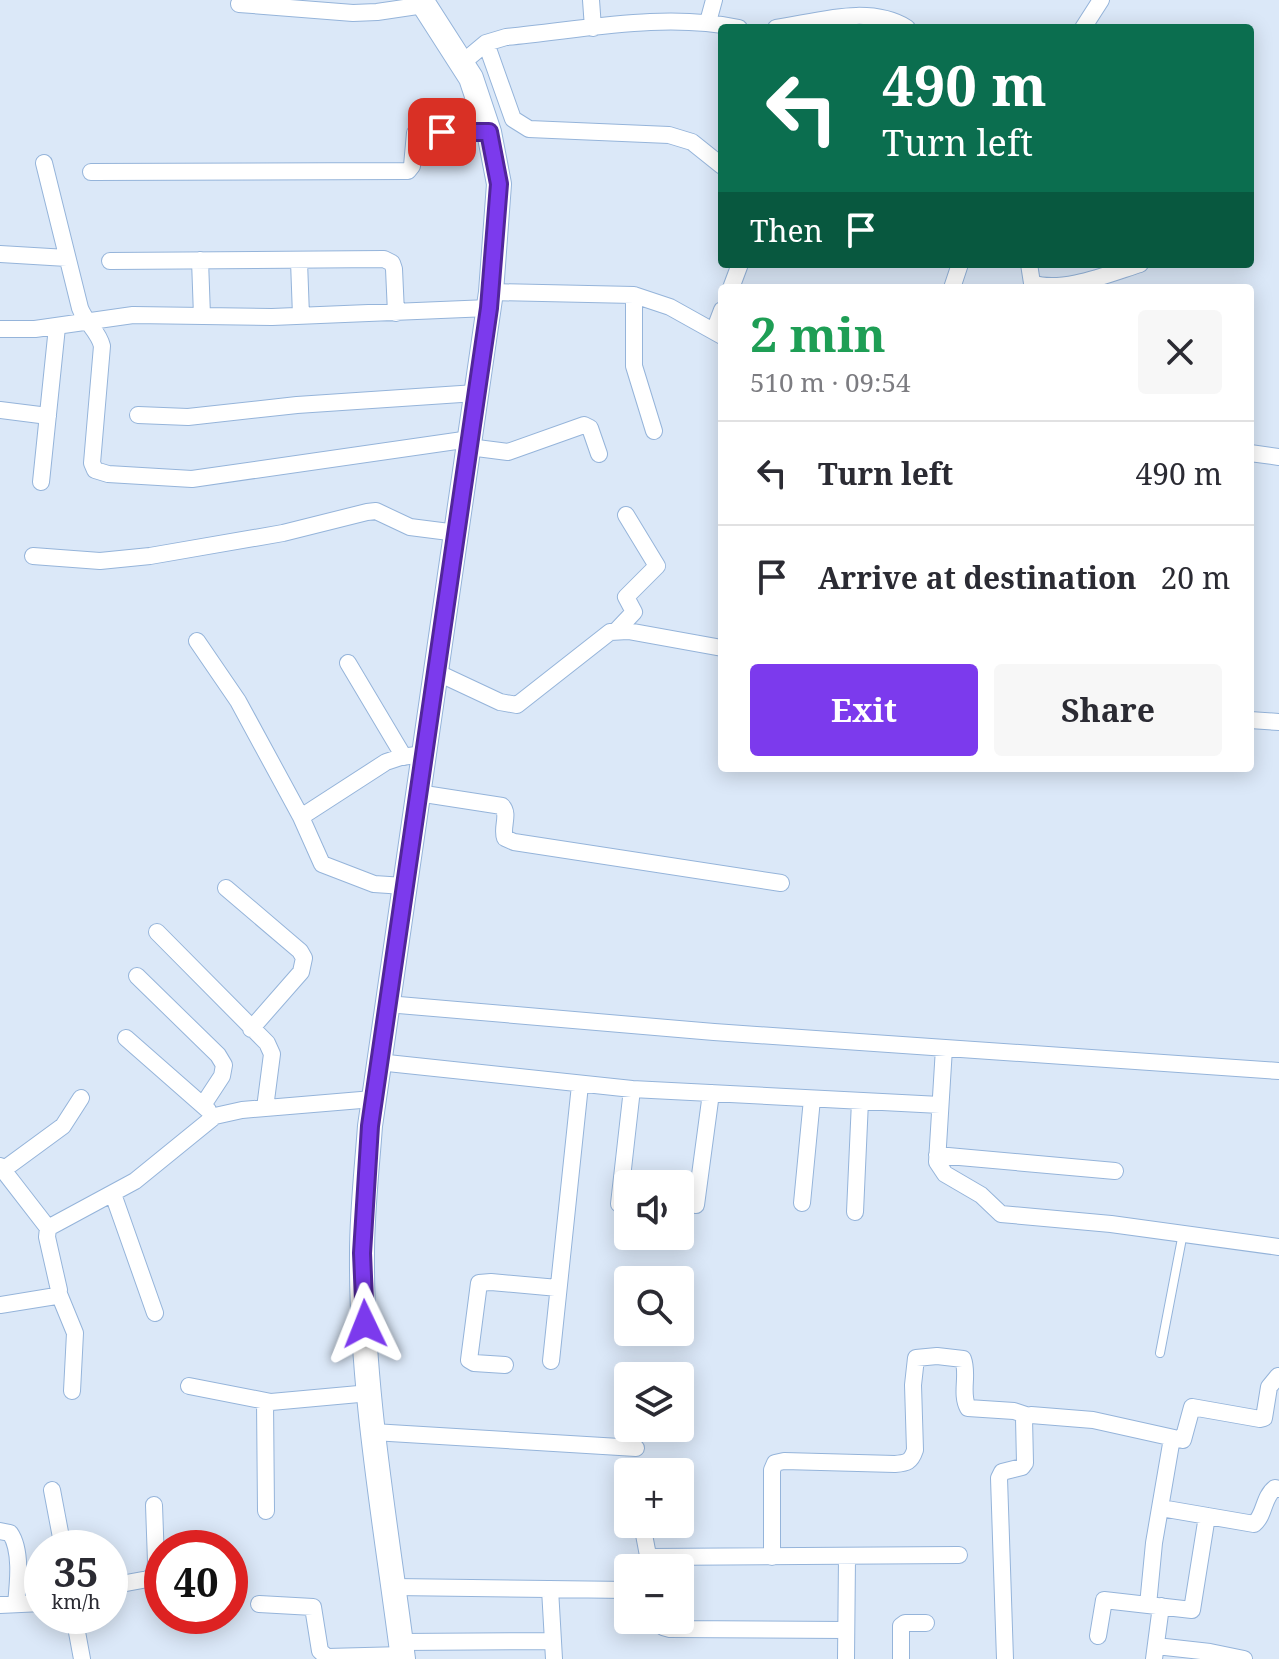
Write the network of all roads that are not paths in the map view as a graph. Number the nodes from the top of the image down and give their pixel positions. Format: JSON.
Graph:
{"nodes":[{"id":1,"x":591,"y":0,"type":"edge"},
{"id":2,"x":714,"y":0,"type":"edge"},
{"id":3,"x":1101,"y":0,"type":"edge"},
{"id":4,"x":422,"y":2,"type":"edge"},
{"id":5,"x":239,"y":4,"type":"dead end"},
{"id":6,"x":708,"y":22,"type":"junction"},
{"id":7,"x":718,"y":24,"type":"edge"},
{"id":8,"x":807,"y":24,"type":"edge"},
{"id":9,"x":900,"y":24,"type":"edge"},
{"id":10,"x":1086,"y":24,"type":"edge"},
{"id":11,"x":593,"y":28,"type":"junction"},
{"id":12,"x":473,"y":53,"type":"junction"},
{"id":13,"x":489,"y":132,"type":"junction"},
{"id":14,"x":44,"y":163,"type":"dead end"},
{"id":15,"x":718,"y":163,"type":"edge"},
{"id":16,"x":91,"y":172,"type":"dead end"},
{"id":17,"x":0,"y":254,"type":"edge"},
{"id":18,"x":67,"y":258,"type":"junction"},
{"id":19,"x":200,"y":260,"type":"junction"},
{"id":20,"x":110,"y":261,"type":"dead end"},
{"id":21,"x":299,"y":261,"type":"junction"},
{"id":22,"x":1030,"y":268,"type":"edge"},
{"id":23,"x":1127,"y":268,"type":"edge"},
{"id":24,"x":1039,"y":284,"type":"edge"},
{"id":25,"x":1063,"y":284,"type":"edge"},
{"id":26,"x":634,"y":295,"type":"junction"},
{"id":27,"x":497,"y":296,"type":"junction"},
{"id":28,"x":396,"y":313,"type":"junction"},
{"id":29,"x":202,"y":316,"type":"junction"},
{"id":30,"x":301,"y":316,"type":"junction"},
{"id":31,"x":89,"y":322,"type":"junction"},
{"id":32,"x":57,"y":327,"type":"junction"},
{"id":33,"x":0,"y":329,"type":"edge"},
{"id":34,"x":718,"y":333,"type":"edge"},
{"id":35,"x":476,"y":393,"type":"junction"},
{"id":36,"x":0,"y":410,"type":"edge"},
{"id":37,"x":138,"y":415,"type":"dead end"},
{"id":38,"x":48,"y":416,"type":"junction"},
{"id":39,"x":654,"y":431,"type":"dead end"},
{"id":40,"x":478,"y":446,"type":"junction"},
{"id":41,"x":599,"y":454,"type":"dead end"},
{"id":42,"x":1254,"y":454,"type":"edge"},
{"id":43,"x":1279,"y":457,"type":"edge"},
{"id":44,"x":41,"y":482,"type":"dead end"},
{"id":45,"x":626,"y":515,"type":"dead end"},
{"id":46,"x":457,"y":533,"type":"junction"},
{"id":47,"x":33,"y":556,"type":"dead end"},
{"id":48,"x":617,"y":630,"type":"junction"},
{"id":49,"x":197,"y":641,"type":"dead end"},
{"id":50,"x":718,"y":647,"type":"edge"},
{"id":51,"x":348,"y":663,"type":"dead end"},
{"id":52,"x":445,"y":676,"type":"junction"},
{"id":53,"x":1254,"y":720,"type":"edge"},
{"id":54,"x":1279,"y":722,"type":"edge"},
{"id":55,"x":414,"y":755,"type":"junction"},
{"id":56,"x":429,"y":795,"type":"junction"},
{"id":57,"x":301,"y":817,"type":"junction"},
{"id":58,"x":781,"y":883,"type":"dead end"},
{"id":59,"x":404,"y":886,"type":"junction"},
{"id":60,"x":226,"y":888,"type":"dead end"},
{"id":61,"x":157,"y":932,"type":"dead end"},
{"id":62,"x":137,"y":976,"type":"dead end"},
{"id":63,"x":400,"y":1005,"type":"junction"},
{"id":64,"x":251,"y":1029,"type":"junction"},
{"id":65,"x":126,"y":1038,"type":"dead end"},
{"id":66,"x":944,"y":1048,"type":"junction"},
{"id":67,"x":392,"y":1063,"type":"junction"},
{"id":68,"x":1279,"y":1071,"type":"edge"},
{"id":69,"x":580,"y":1085,"type":"junction"},
{"id":70,"x":632,"y":1089,"type":"junction"},
{"id":71,"x":711,"y":1093,"type":"junction"},
{"id":72,"x":81,"y":1098,"type":"dead end"},
{"id":73,"x":373,"y":1099,"type":"junction"},
{"id":74,"x":812,"y":1099,"type":"junction"},
{"id":75,"x":860,"y":1101,"type":"junction"},
{"id":76,"x":940,"y":1105,"type":"junction"},
{"id":77,"x":265,"y":1108,"type":"junction"},
{"id":78,"x":209,"y":1111,"type":"junction"},
{"id":79,"x":937,"y":1155,"type":"junction"},
{"id":80,"x":2,"y":1168,"type":"edge"},
{"id":81,"x":623,"y":1170,"type":"edge"},
{"id":82,"x":1115,"y":1171,"type":"dead end"},
{"id":83,"x":113,"y":1194,"type":"junction"},
{"id":84,"x":802,"y":1203,"type":"dead end"},
{"id":85,"x":696,"y":1205,"type":"dead end"},
{"id":86,"x":855,"y":1212,"type":"dead end"},
{"id":87,"x":48,"y":1228,"type":"junction"},
{"id":88,"x":1183,"y":1233,"type":"junction"},
{"id":89,"x":1279,"y":1247,"type":"edge"},
{"id":90,"x":558,"y":1288,"type":"junction"},
{"id":91,"x":59,"y":1294,"type":"junction"},
{"id":92,"x":0,"y":1305,"type":"edge"},
{"id":93,"x":155,"y":1313,"type":"dead end"},
{"id":94,"x":1160,"y":1353,"type":"dead end"},
{"id":95,"x":551,"y":1361,"type":"dead end"},
{"id":96,"x":505,"y":1365,"type":"dead end"},
{"id":97,"x":1279,"y":1369,"type":"edge"},
{"id":98,"x":1278,"y":1377,"type":"edge"},
{"id":99,"x":189,"y":1386,"type":"dead end"},
{"id":100,"x":72,"y":1391,"type":"dead end"},
{"id":101,"x":370,"y":1393,"type":"junction"},
{"id":102,"x":265,"y":1401,"type":"junction"},
{"id":103,"x":1026,"y":1415,"type":"junction"},
{"id":104,"x":382,"y":1433,"type":"junction"},
{"id":105,"x":1172,"y":1438,"type":"junction"},
{"id":106,"x":636,"y":1448,"type":"dead end"},
{"id":107,"x":1279,"y":1489,"type":"edge"},
{"id":108,"x":52,"y":1490,"type":"dead end"},
{"id":109,"x":154,"y":1505,"type":"dead end"},
{"id":110,"x":1161,"y":1508,"type":"junction"},
{"id":111,"x":266,"y":1511,"type":"dead end"},
{"id":112,"x":1207,"y":1516,"type":"junction"},
{"id":113,"x":60,"y":1530,"type":"edge"},
{"id":114,"x":0,"y":1531,"type":"edge"},
{"id":115,"x":959,"y":1555,"type":"dead end"},
{"id":116,"x":772,"y":1557,"type":"junction"},
{"id":117,"x":847,"y":1557,"type":"junction"},
{"id":118,"x":694,"y":1561,"type":"edge"},
{"id":119,"x":128,"y":1583,"type":"edge"},
{"id":120,"x":405,"y":1587,"type":"junction"},
{"id":121,"x":550,"y":1589,"type":"junction"},
{"id":122,"x":614,"y":1590,"type":"edge"},
{"id":123,"x":8,"y":1604,"type":"edge"},
{"id":124,"x":259,"y":1604,"type":"dead end"},
{"id":125,"x":1154,"y":1606,"type":"junction"},
{"id":126,"x":926,"y":1623,"type":"dead end"},
{"id":127,"x":694,"y":1629,"type":"edge"},
{"id":128,"x":845,"y":1630,"type":"junction"},
{"id":129,"x":77,"y":1634,"type":"edge"},
{"id":130,"x":1098,"y":1636,"type":"dead end"},
{"id":131,"x":553,"y":1641,"type":"junction"},
{"id":132,"x":408,"y":1648,"type":"edge"},
{"id":133,"x":1155,"y":1652,"type":"edge"},
{"id":134,"x":82,"y":1659,"type":"edge"},
{"id":135,"x":554,"y":1659,"type":"edge"},
{"id":136,"x":846,"y":1659,"type":"edge"},
{"id":137,"x":901,"y":1659,"type":"edge"},
{"id":138,"x":1005,"y":1659,"type":"edge"},
{"id":139,"x":1244,"y":1659,"type":"edge"}],
"edges":[{"from":1,"to":11,"type":"street"},
{"from":2,"to":6,"type":"street"},
{"from":3,"to":10,"type":"street"},
{"from":4,"to":5,"type":"street"},
{"from":4,"to":12,"type":"street"},
{"from":6,"to":7,"type":"street"},
{"from":6,"to":11,"type":"street"},
{"from":8,"to":9,"type":"street"},
{"from":11,"to":12,"type":"street"},
{"from":12,"to":13,"type":"street"},
{"from":12,"to":15,"type":"street"},
{"from":13,"to":16,"type":"street"},
{"from":13,"to":27,"type":"street"},
{"from":14,"to":18,"type":"street"},
{"from":17,"to":18,"type":"street"},
{"from":18,"to":31,"type":"street"},
{"from":19,"to":20,"type":"street"},
{"from":19,"to":21,"type":"street"},
{"from":19,"to":29,"type":"street"},
{"from":21,"to":28,"type":"street"},
{"from":21,"to":30,"type":"street"},
{"from":22,"to":24,"type":"street"},
{"from":23,"to":25,"type":"street"},
{"from":26,"to":27,"type":"street"},
{"from":26,"to":34,"type":"street"},
{"from":26,"to":39,"type":"street"},
{"from":27,"to":28,"type":"street"},
{"from":27,"to":35,"type":"street"},
{"from":28,"to":30,"type":"street"},
{"from":29,"to":30,"type":"street"},
{"from":29,"to":31,"type":"street"},
{"from":31,"to":32,"type":"street"},
{"from":31,"to":40,"type":"street"},
{"from":32,"to":33,"type":"street"},
{"from":32,"to":38,"type":"street"},
{"from":35,"to":37,"type":"street"},
{"from":35,"to":40,"type":"street"},
{"from":36,"to":38,"type":"street"},
{"from":38,"to":44,"type":"street"},
{"from":40,"to":41,"type":"street"},
{"from":40,"to":46,"type":"street"},
{"from":42,"to":43,"type":"street"},
{"from":45,"to":48,"type":"street"},
{"from":46,"to":47,"type":"street"},
{"from":46,"to":52,"type":"street"},
{"from":48,"to":50,"type":"street"},
{"from":48,"to":52,"type":"street"},
{"from":49,"to":57,"type":"street"},
{"from":51,"to":55,"type":"street"},
{"from":52,"to":55,"type":"street"},
{"from":53,"to":54,"type":"street"},
{"from":55,"to":56,"type":"street"},
{"from":55,"to":57,"type":"street"},
{"from":56,"to":58,"type":"street"},
{"from":56,"to":59,"type":"street"},
{"from":57,"to":59,"type":"street"},
{"from":59,"to":63,"type":"street"},
{"from":60,"to":64,"type":"street"},
{"from":61,"to":64,"type":"street"},
{"from":62,"to":78,"type":"street"},
{"from":63,"to":66,"type":"street"},
{"from":63,"to":67,"type":"street"},
{"from":64,"to":77,"type":"street"},
{"from":65,"to":78,"type":"street"},
{"from":66,"to":68,"type":"street"},
{"from":66,"to":76,"type":"street"},
{"from":67,"to":69,"type":"street"},
{"from":67,"to":73,"type":"street"},
{"from":69,"to":70,"type":"street"},
{"from":69,"to":90,"type":"street"},
{"from":70,"to":71,"type":"street"},
{"from":70,"to":81,"type":"street"},
{"from":71,"to":74,"type":"street"},
{"from":71,"to":85,"type":"street"},
{"from":72,"to":80,"type":"street"},
{"from":73,"to":77,"type":"street"},
{"from":73,"to":101,"type":"street"},
{"from":74,"to":75,"type":"street"},
{"from":74,"to":84,"type":"street"},
{"from":75,"to":76,"type":"street"},
{"from":75,"to":86,"type":"street"},
{"from":76,"to":79,"type":"street"},
{"from":77,"to":78,"type":"street"},
{"from":78,"to":83,"type":"street"},
{"from":79,"to":82,"type":"street"},
{"from":79,"to":88,"type":"street"},
{"from":80,"to":87,"type":"street"},
{"from":83,"to":87,"type":"street"},
{"from":83,"to":93,"type":"street"},
{"from":87,"to":91,"type":"street"},
{"from":88,"to":89,"type":"street"},
{"from":88,"to":94,"type":"lane"},
{"from":90,"to":95,"type":"street"},
{"from":90,"to":96,"type":"street"},
{"from":91,"to":92,"type":"street"},
{"from":91,"to":100,"type":"street"},
{"from":97,"to":98,"type":"street"},
{"from":98,"to":105,"type":"street"},
{"from":99,"to":102,"type":"street"},
{"from":101,"to":102,"type":"street"},
{"from":101,"to":104,"type":"street"},
{"from":102,"to":111,"type":"street"},
{"from":103,"to":105,"type":"street"},
{"from":103,"to":116,"type":"street"},
{"from":103,"to":138,"type":"street"},
{"from":104,"to":106,"type":"street"},
{"from":104,"to":120,"type":"street"},
{"from":105,"to":110,"type":"street"},
{"from":107,"to":112,"type":"street"},
{"from":108,"to":113,"type":"street"},
{"from":109,"to":119,"type":"street"},
{"from":110,"to":112,"type":"street"},
{"from":110,"to":125,"type":"street"},
{"from":112,"to":125,"type":"street"},
{"from":114,"to":123,"type":"street"},
{"from":115,"to":117,"type":"street"},
{"from":116,"to":117,"type":"street"},
{"from":116,"to":118,"type":"street"},
{"from":117,"to":128,"type":"street"},
{"from":120,"to":121,"type":"street"},
{"from":120,"to":132,"type":"street"},
{"from":121,"to":122,"type":"street"},
{"from":121,"to":131,"type":"street"},
{"from":124,"to":132,"type":"street"},
{"from":125,"to":130,"type":"street"},
{"from":125,"to":133,"type":"street"},
{"from":126,"to":137,"type":"street"},
{"from":127,"to":128,"type":"street"},
{"from":128,"to":136,"type":"street"},
{"from":129,"to":134,"type":"street"},
{"from":131,"to":132,"type":"street"},
{"from":131,"to":135,"type":"street"},
{"from":133,"to":139,"type":"street"}]}
